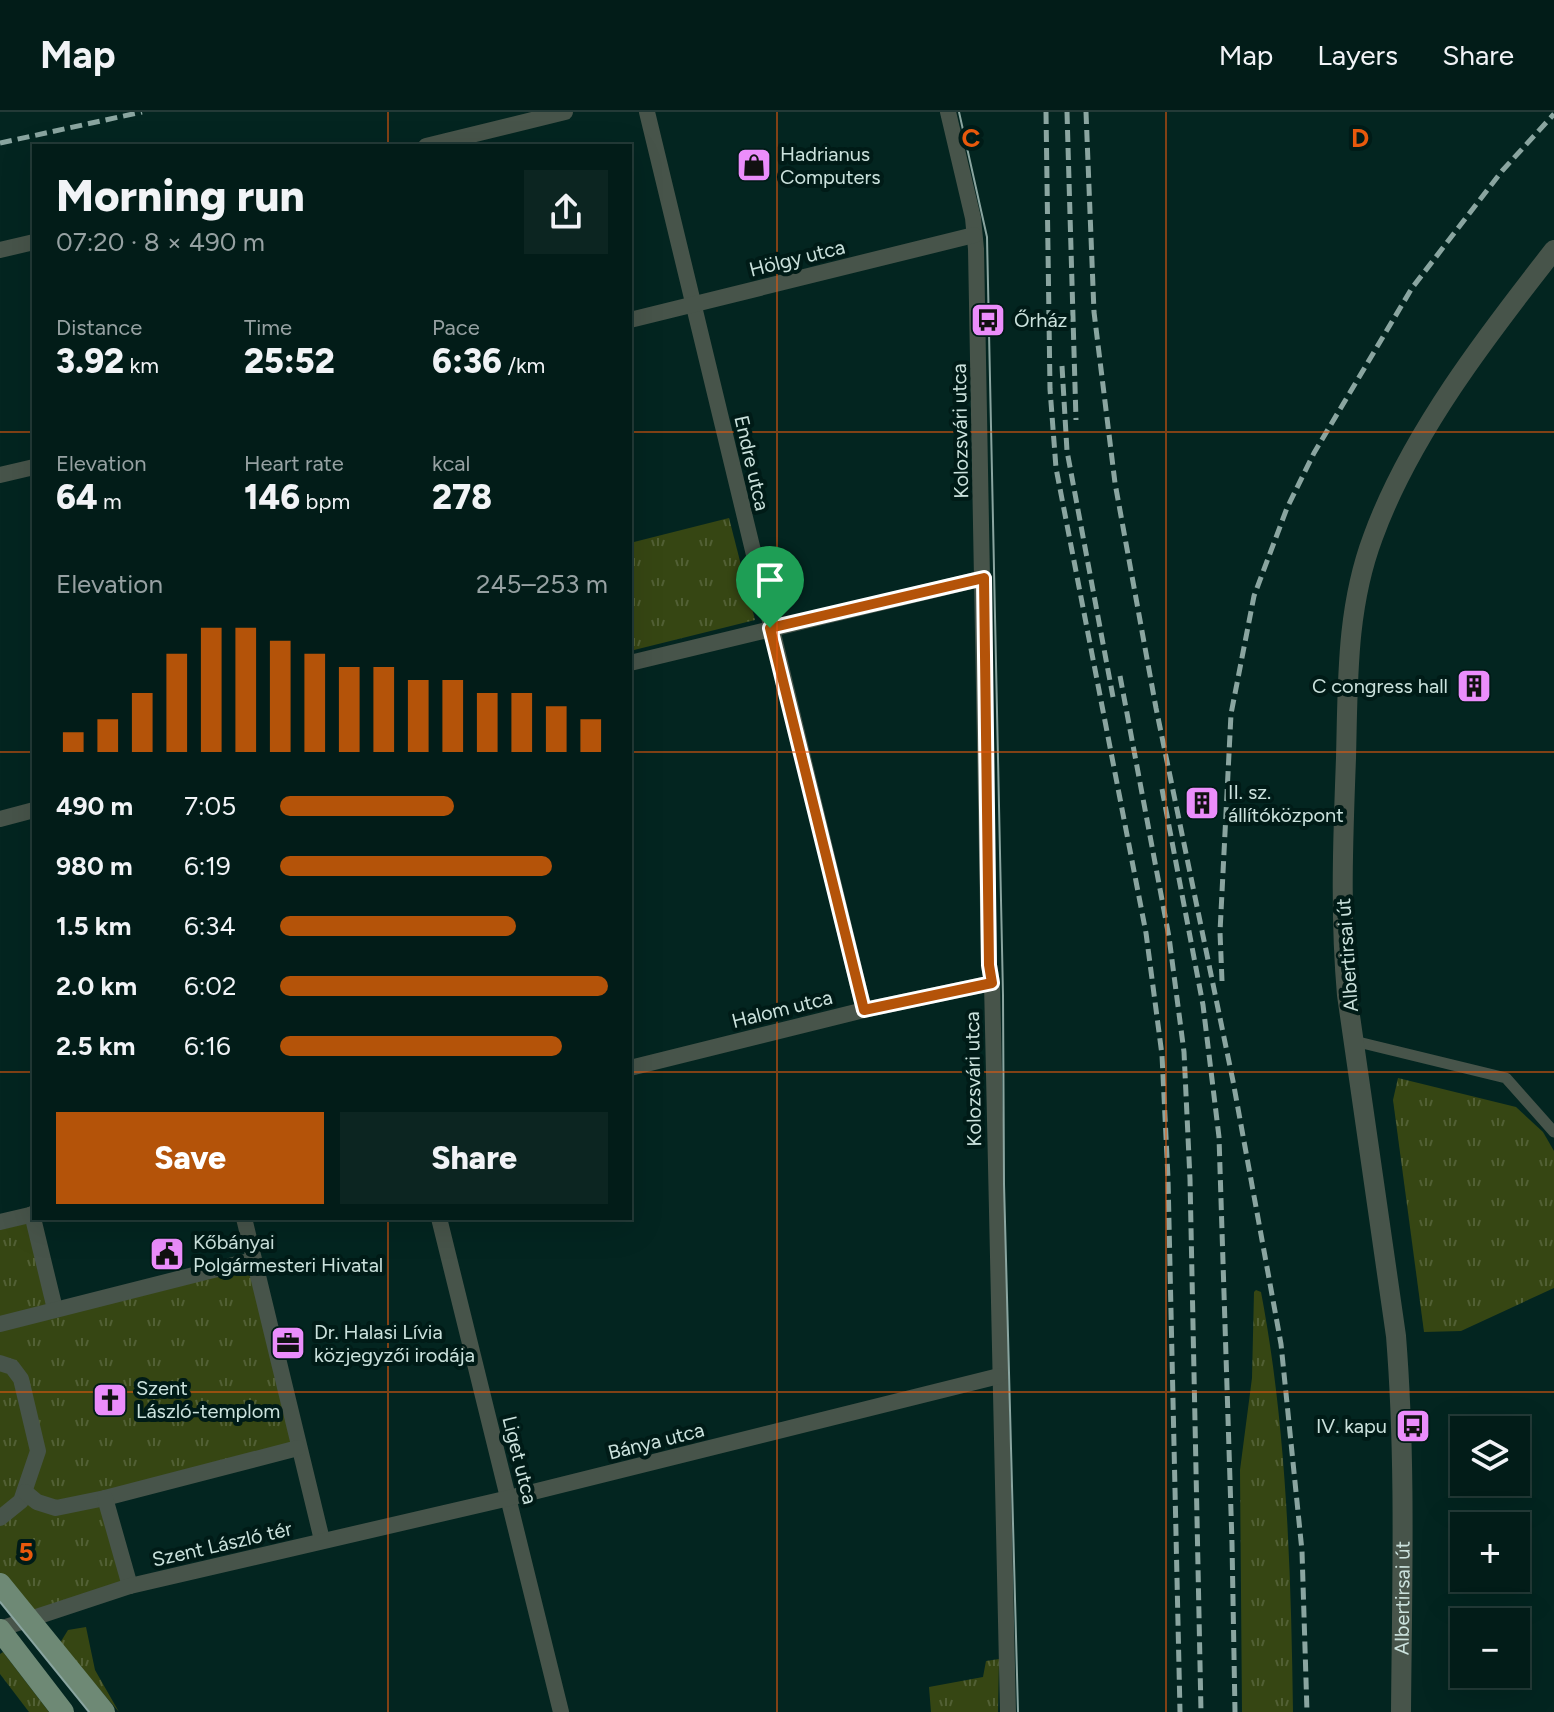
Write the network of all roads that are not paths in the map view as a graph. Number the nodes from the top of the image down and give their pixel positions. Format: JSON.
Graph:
{"nodes":[{"id":1,"x":565,"y":112,"type":"edge"},
{"id":2,"x":647,"y":112,"type":"edge"},
{"id":3,"x":948,"y":112,"type":"edge"},
{"id":4,"x":434,"y":144,"type":"edge"},
{"id":5,"x":974,"y":235,"type":"junction"},
{"id":6,"x":32,"y":242,"type":"edge"},
{"id":7,"x":0,"y":250,"type":"edge"},
{"id":8,"x":1554,"y":250,"type":"edge"},
{"id":9,"x":694,"y":305,"type":"junction"},
{"id":10,"x":632,"y":320,"type":"edge"},
{"id":11,"x":32,"y":467,"type":"edge"},
{"id":12,"x":0,"y":475,"type":"edge"},
{"id":13,"x":984,"y":578,"type":"junction"},
{"id":14,"x":770,"y":628,"type":"junction"},
{"id":15,"x":632,"y":662,"type":"edge"},
{"id":16,"x":32,"y":811,"type":"edge"},
{"id":17,"x":0,"y":819,"type":"edge"},
{"id":18,"x":992,"y":983,"type":"junction"},
{"id":19,"x":864,"y":1010,"type":"junction"},
{"id":20,"x":1354,"y":1041,"type":"junction"},
{"id":21,"x":632,"y":1068,"type":"edge"},
{"id":22,"x":1554,"y":1132,"type":"edge"},
{"id":23,"x":32,"y":1214,"type":"edge"},
{"id":24,"x":34,"y":1220,"type":"edge"},
{"id":25,"x":244,"y":1220,"type":"edge"},
{"id":26,"x":440,"y":1220,"type":"edge"},
{"id":27,"x":0,"y":1222,"type":"edge"},
{"id":28,"x":253,"y":1260,"type":"junction"},
{"id":29,"x":55,"y":1309,"type":"junction"},
{"id":30,"x":0,"y":1324,"type":"edge"},
{"id":31,"x":0,"y":1363,"type":"edge"},
{"id":32,"x":999,"y":1376,"type":"junction"},
{"id":33,"x":298,"y":1448,"type":"junction"},
{"id":34,"x":25,"y":1492,"type":"junction"},
{"id":35,"x":105,"y":1498,"type":"junction"},
{"id":36,"x":509,"y":1498,"type":"junction"},
{"id":37,"x":0,"y":1518,"type":"edge"},
{"id":38,"x":322,"y":1540,"type":"junction"},
{"id":39,"x":0,"y":1584,"type":"edge"},
{"id":40,"x":130,"y":1586,"type":"junction"},
{"id":41,"x":29,"y":1620,"type":"junction"},
{"id":42,"x":0,"y":1630,"type":"edge"},
{"id":43,"x":63,"y":1712,"type":"edge"},
{"id":44,"x":104,"y":1712,"type":"edge"},
{"id":45,"x":561,"y":1712,"type":"edge"},
{"id":46,"x":1008,"y":1712,"type":"edge"},
{"id":47,"x":1401,"y":1712,"type":"edge"}],
"edges":[{"from":1,"to":4,"type":"street"},
{"from":2,"to":9,"type":"street","name":"Endre utca"},
{"from":3,"to":5,"type":"street","name":"Kolozsvári utca"},
{"from":5,"to":9,"type":"street","name":"Hölgy utca"},
{"from":5,"to":13,"type":"street","name":"Kolozsvári utca"},
{"from":6,"to":7,"type":"street"},
{"from":8,"to":20,"type":"street","name":"Albertirsai út"},
{"from":9,"to":10,"type":"street","name":"Hölgy utca"},
{"from":9,"to":14,"type":"street","name":"Endre utca"},
{"from":11,"to":12,"type":"street"},
{"from":13,"to":14,"type":"street"},
{"from":13,"to":18,"type":"street","name":"Kolozsvári utca"},
{"from":14,"to":15,"type":"street"},
{"from":14,"to":19,"type":"street","name":"Endre utca"},
{"from":16,"to":17,"type":"street"},
{"from":18,"to":19,"type":"street","name":"Halom utca"},
{"from":18,"to":32,"type":"street","name":"Kolozsvári utca"},
{"from":19,"to":21,"type":"street","name":"Halom utca"},
{"from":20,"to":22,"type":"street"},
{"from":20,"to":47,"type":"street","name":"Albertirsai út"},
{"from":23,"to":27,"type":"street"},
{"from":24,"to":29,"type":"street"},
{"from":25,"to":28,"type":"street","name":"Szent László tér"},
{"from":26,"to":36,"type":"street","name":"Liget utca"},
{"from":28,"to":29,"type":"street"},
{"from":28,"to":33,"type":"street","name":"Szent László tér"},
{"from":29,"to":30,"type":"street"},
{"from":31,"to":34,"type":"street"},
{"from":32,"to":36,"type":"street","name":"Bánya utca"},
{"from":32,"to":46,"type":"street","name":"Kolozsvári utca"},
{"from":33,"to":35,"type":"street"},
{"from":33,"to":38,"type":"street","name":"Szent László tér"},
{"from":34,"to":35,"type":"street"},
{"from":34,"to":37,"type":"street"},
{"from":35,"to":40,"type":"street","name":"Szent László tér"},
{"from":36,"to":38,"type":"street","name":"Bánya utca"},
{"from":36,"to":45,"type":"street","name":"Liget utca"},
{"from":38,"to":40,"type":"street","name":"Szent László tér"},
{"from":39,"to":41,"type":"main road"},
{"from":40,"to":41,"type":"street","name":"Szent László tér"},
{"from":41,"to":42,"type":"street"},
{"from":41,"to":44,"type":"main road"},
{"from":42,"to":43,"type":"main road"}]}
